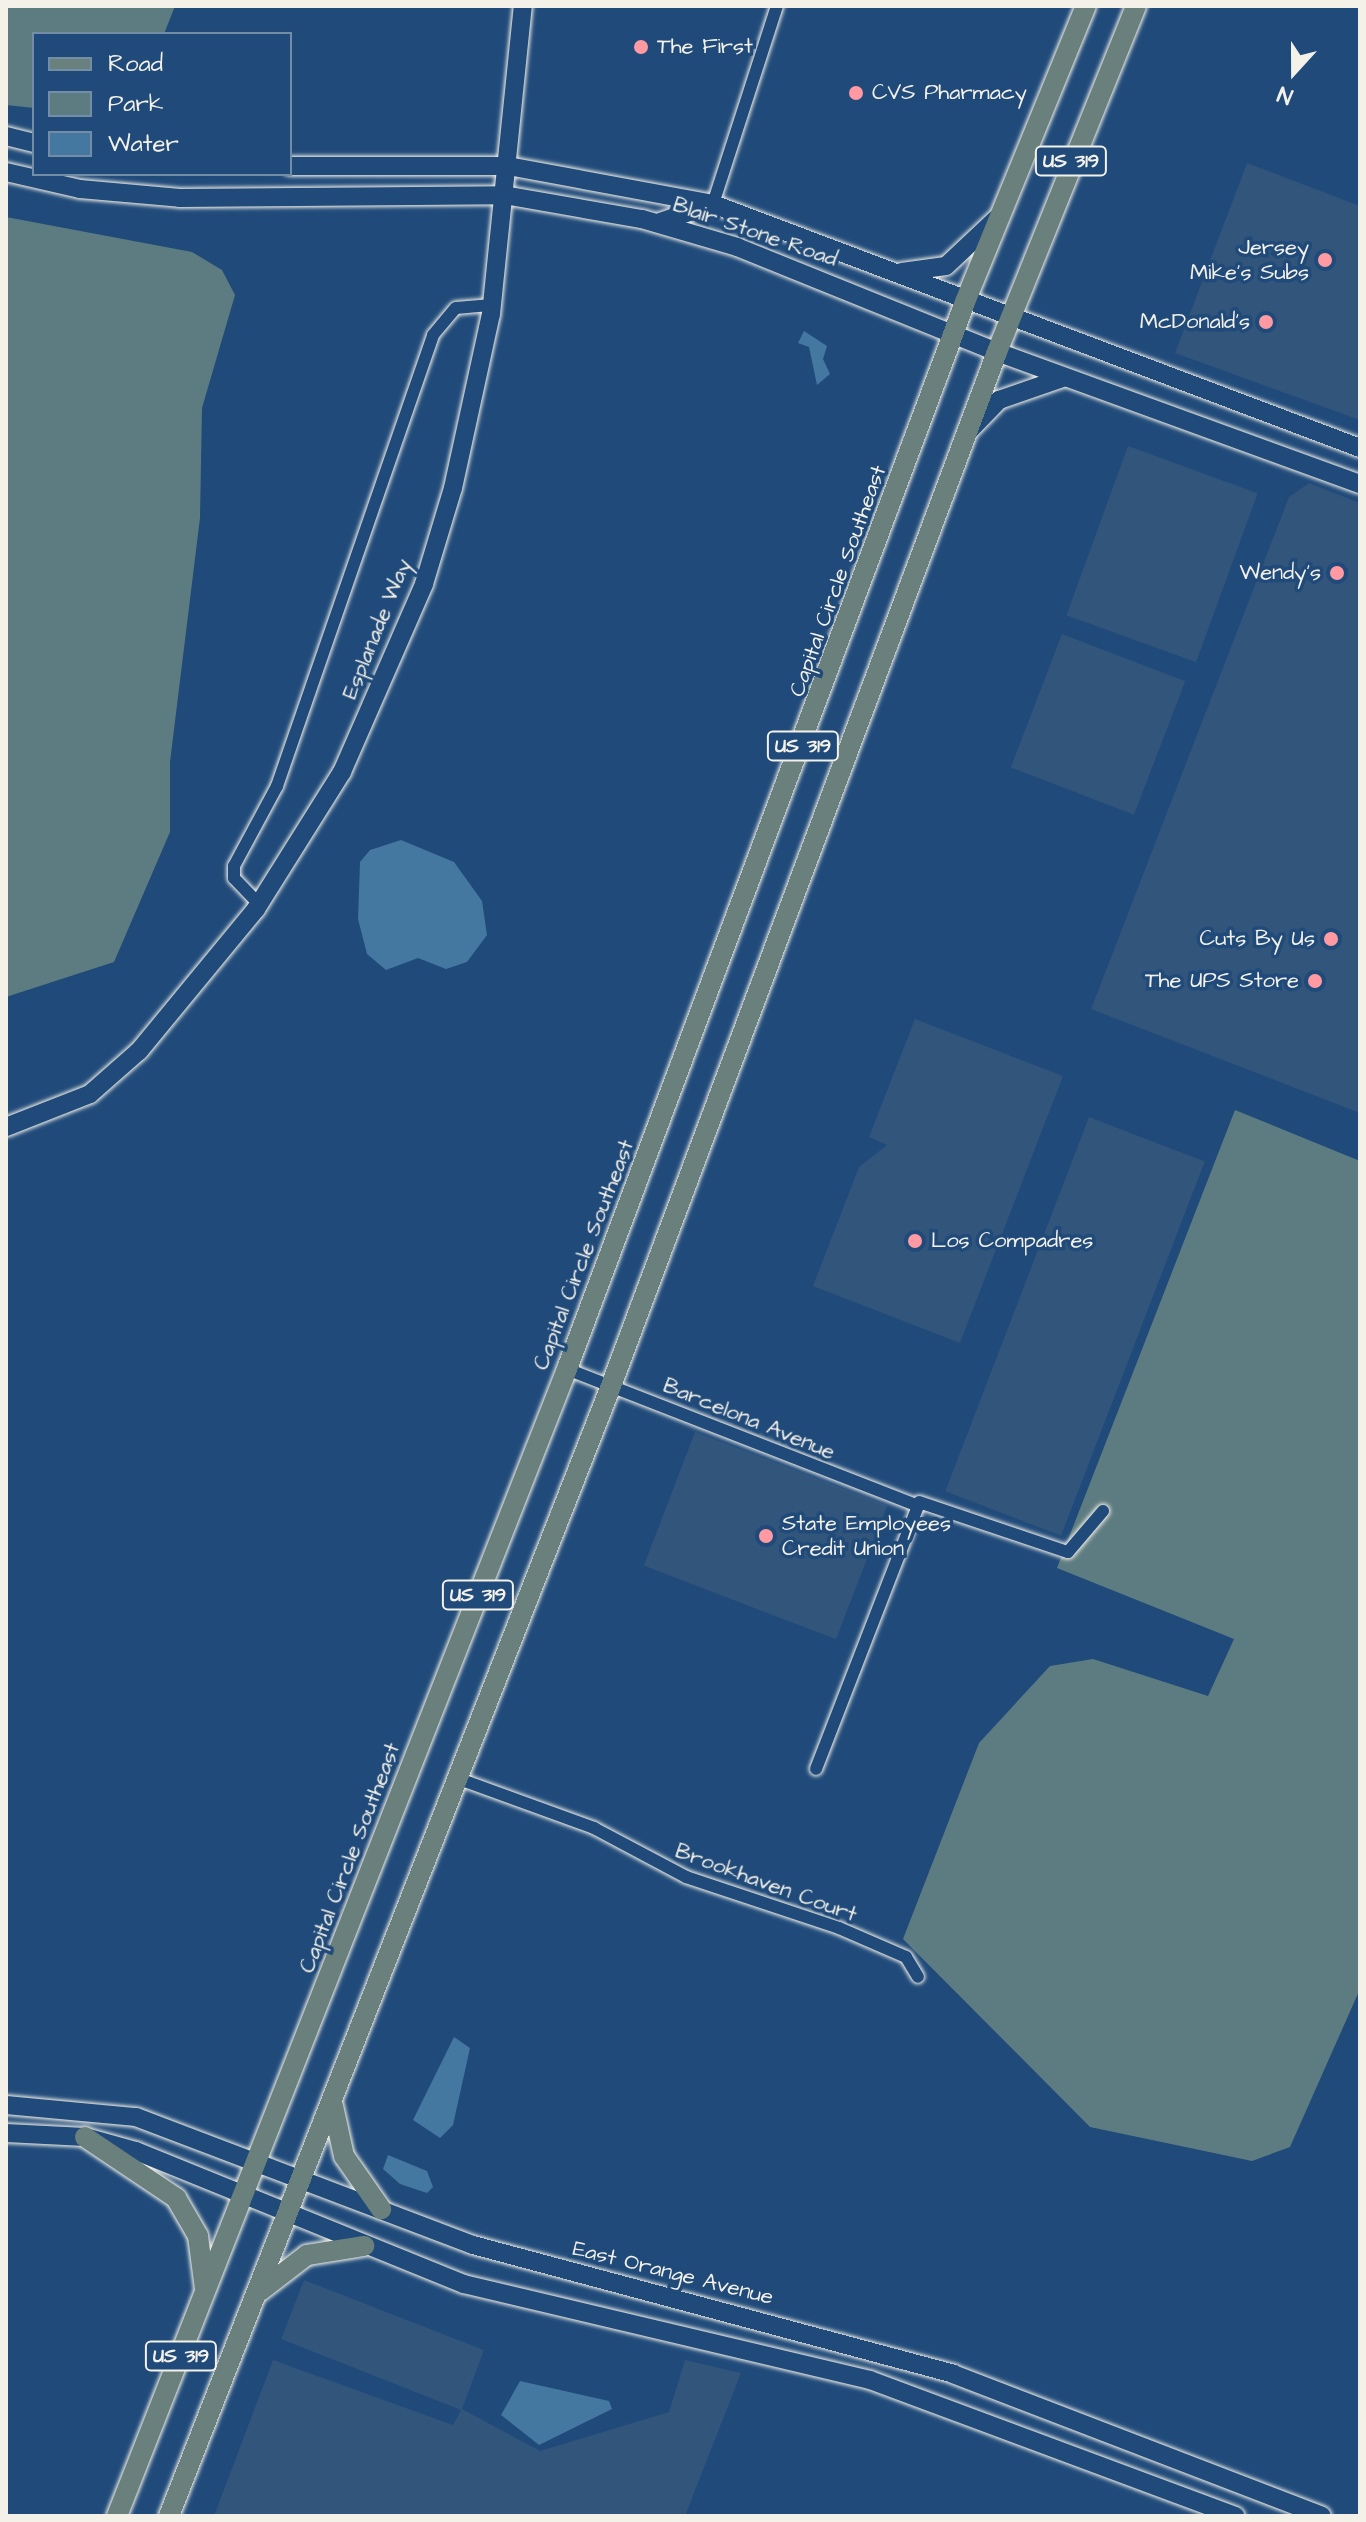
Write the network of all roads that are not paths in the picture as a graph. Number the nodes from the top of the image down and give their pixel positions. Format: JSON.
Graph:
{"nodes":[{"id":1,"x":523,"y":6,"type":"edge"},
{"id":2,"x":777,"y":6,"type":"edge"},
{"id":3,"x":1086,"y":6,"type":"edge"},
{"id":4,"x":1136,"y":6,"type":"edge"},
{"id":5,"x":6,"y":136,"type":"edge"},
{"id":6,"x":32,"y":142,"type":"edge"},
{"id":7,"x":292,"y":166,"type":"edge"},
{"id":8,"x":508,"y":166,"type":"junction"},
{"id":9,"x":6,"y":172,"type":"edge"},
{"id":10,"x":504,"y":195,"type":"junction"},
{"id":11,"x":713,"y":204,"type":"junction"},
{"id":12,"x":1004,"y":211,"type":"junction"},
{"id":13,"x":657,"y":223,"type":"junction"},
{"id":14,"x":891,"y":272,"type":"junction"},
{"id":15,"x":965,"y":302,"type":"junction"},
{"id":16,"x":492,"y":305,"type":"junction"},
{"id":17,"x":1010,"y":318,"type":"junction"},
{"id":18,"x":954,"y":333,"type":"junction"},
{"id":19,"x":997,"y":352,"type":"junction"},
{"id":20,"x":1067,"y":378,"type":"junction"},
{"id":21,"x":968,"y":432,"type":"junction"},
{"id":22,"x":1360,"y":448,"type":"edge"},
{"id":23,"x":1360,"y":484,"type":"edge"},
{"id":24,"x":259,"y":904,"type":"junction"},
{"id":25,"x":6,"y":1127,"type":"edge"},
{"id":26,"x":567,"y":1369,"type":"junction"},
{"id":27,"x":611,"y":1386,"type":"junction"},
{"id":28,"x":918,"y":1504,"type":"junction"},
{"id":29,"x":1103,"y":1511,"type":"dead end"},
{"id":30,"x":816,"y":1769,"type":"dead end"},
{"id":31,"x":459,"y":1779,"type":"junction"},
{"id":32,"x":918,"y":1977,"type":"dead end"},
{"id":33,"x":6,"y":2105,"type":"edge"},
{"id":34,"x":332,"y":2106,"type":"junction"},
{"id":35,"x":6,"y":2133,"type":"edge"},
{"id":36,"x":85,"y":2137,"type":"junction"},
{"id":37,"x":258,"y":2160,"type":"junction"},
{"id":38,"x":304,"y":2178,"type":"junction"},
{"id":39,"x":246,"y":2196,"type":"junction"},
{"id":40,"x":381,"y":2209,"type":"junction"},
{"id":41,"x":287,"y":2215,"type":"junction"},
{"id":42,"x":364,"y":2246,"type":"junction"},
{"id":43,"x":257,"y":2293,"type":"junction"},
{"id":44,"x":205,"y":2294,"type":"junction"},
{"id":45,"x":117,"y":2516,"type":"edge"},
{"id":46,"x":169,"y":2516,"type":"edge"},
{"id":47,"x":1235,"y":2516,"type":"edge"},
{"id":48,"x":1322,"y":2516,"type":"edge"}],
"edges":[{"from":1,"to":8,"type":"street","name":"Esplanade Way"},
{"from":2,"to":11,"type":"street"},
{"from":3,"to":12,"type":"main road","name":"Capital Circle Southeast","number":"US 319"},
{"from":4,"to":17,"type":"main road","number":"US 319"},
{"from":5,"to":6,"type":"street"},
{"from":7,"to":8,"type":"street","name":"Blair Stone Road"},
{"from":8,"to":10,"type":"street","name":"Esplanade Way"},
{"from":8,"to":11,"type":"street","name":"Blair Stone Road"},
{"from":9,"to":10,"type":"street","name":"Blair Stone Road"},
{"from":10,"to":13,"type":"street","name":"Blair Stone Road"},
{"from":10,"to":16,"type":"street","name":"Esplanade Way"},
{"from":11,"to":13,"type":"street"},
{"from":11,"to":14,"type":"street","name":"Blair Stone Road"},
{"from":12,"to":14,"type":"street"},
{"from":12,"to":15,"type":"main road","name":"Capital Circle Southeast","number":"US 319"},
{"from":13,"to":18,"type":"street","name":"Blair Stone Road"},
{"from":14,"to":15,"type":"street","name":"Blair Stone Road"},
{"from":15,"to":17,"type":"street","name":"Blair Stone Road"},
{"from":15,"to":18,"type":"main road","name":"Capital Circle Southeast","number":"US 319"},
{"from":16,"to":24,"type":"street","name":"Esplanade Way"},
{"from":16,"to":24,"type":"street"},
{"from":17,"to":19,"type":"main road","number":"US 319"},
{"from":17,"to":22,"type":"street","name":"Blair Stone Road"},
{"from":18,"to":19,"type":"street","name":"Blair Stone Road"},
{"from":18,"to":26,"type":"main road","name":"Capital Circle Southeast","number":"US 319"},
{"from":19,"to":20,"type":"street","name":"Blair Stone Road"},
{"from":19,"to":21,"type":"main road","number":"US 319"},
{"from":20,"to":21,"type":"street"},
{"from":20,"to":23,"type":"street","name":"Blair Stone Road"},
{"from":21,"to":27,"type":"main road","number":"US 319"},
{"from":24,"to":25,"type":"street","name":"Esplanade Way"},
{"from":26,"to":27,"type":"street","name":"Barcelona Avenue"},
{"from":26,"to":37,"type":"main road","name":"Capital Circle Southeast","number":"US 319"},
{"from":27,"to":28,"type":"street","name":"Barcelona Avenue"},
{"from":27,"to":31,"type":"main road","number":"US 319"},
{"from":28,"to":29,"type":"street","name":"Barcelona Avenue"},
{"from":28,"to":30,"type":"street"},
{"from":31,"to":32,"type":"street","name":"Brookhaven Court"},
{"from":31,"to":34,"type":"main road","number":"US 319"},
{"from":33,"to":37,"type":"street","name":"East Orange Avenue"},
{"from":34,"to":38,"type":"main road","number":"US 319"},
{"from":34,"to":40,"type":"main road"},
{"from":35,"to":36,"type":"street"},
{"from":36,"to":39,"type":"street"},
{"from":36,"to":44,"type":"main road"},
{"from":37,"to":38,"type":"street","name":"East Orange Avenue"},
{"from":37,"to":39,"type":"main road","name":"Capital Circle Southeast","number":"US 319"},
{"from":38,"to":40,"type":"street","name":"East Orange Avenue"},
{"from":38,"to":41,"type":"main road","number":"US 319"},
{"from":39,"to":41,"type":"street"},
{"from":39,"to":44,"type":"main road","name":"Capital Circle Southeast","number":"US 319"},
{"from":40,"to":48,"type":"street","name":"East Orange Avenue"},
{"from":41,"to":42,"type":"street"},
{"from":41,"to":43,"type":"main road","number":"US 319"},
{"from":42,"to":43,"type":"main road"},
{"from":42,"to":47,"type":"street"},
{"from":43,"to":46,"type":"main road","number":"US 319"},
{"from":44,"to":45,"type":"main road","name":"Capital Circle Southeast","number":"US 319"}]}
